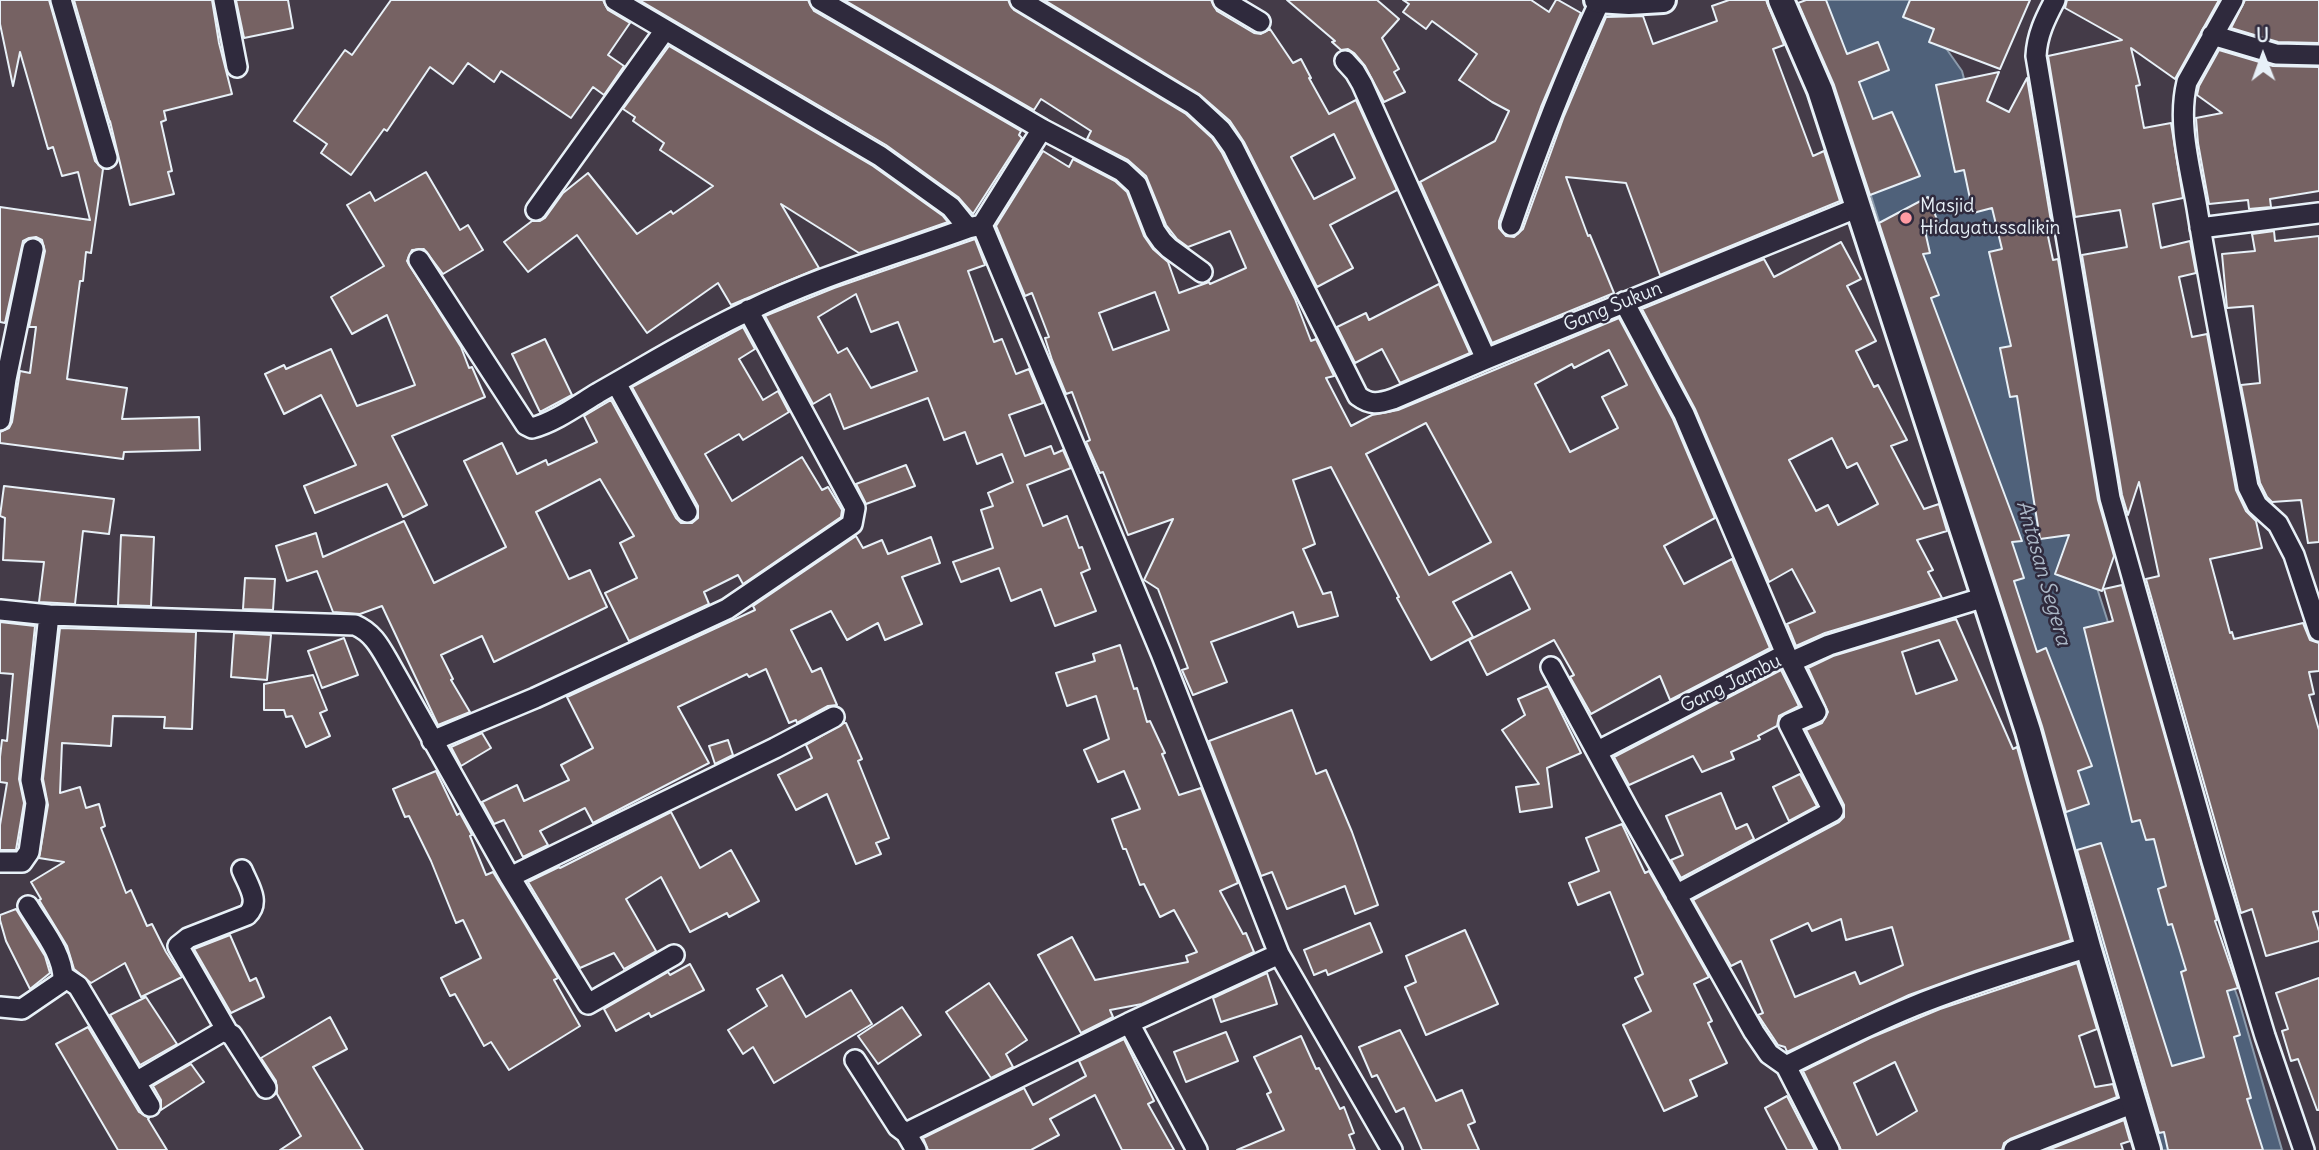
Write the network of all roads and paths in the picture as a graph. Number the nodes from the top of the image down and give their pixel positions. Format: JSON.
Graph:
{"nodes":[{"id":1,"x":61,"y":0,"type":"edge"},
{"id":2,"x":224,"y":0,"type":"edge"},
{"id":3,"x":615,"y":0,"type":"edge"},
{"id":4,"x":820,"y":0,"type":"edge"},
{"id":5,"x":1020,"y":0,"type":"edge"},
{"id":6,"x":1223,"y":0,"type":"edge"},
{"id":7,"x":1598,"y":0,"type":"edge"},
{"id":8,"x":1663,"y":0,"type":"edge"},
{"id":9,"x":1781,"y":0,"type":"edge"},
{"id":10,"x":2055,"y":0,"type":"edge"},
{"id":11,"x":2233,"y":0,"type":"edge"},
{"id":12,"x":1260,"y":22,"type":"dead end"},
{"id":13,"x":665,"y":30,"type":"junction"},
{"id":14,"x":2212,"y":35,"type":"junction"},
{"id":15,"x":2319,"y":55,"type":"edge"},
{"id":16,"x":1345,"y":61,"type":"dead end"},
{"id":17,"x":237,"y":67,"type":"dead end"},
{"id":18,"x":1042,"y":128,"type":"junction"},
{"id":19,"x":107,"y":158,"type":"dead end"},
{"id":20,"x":1859,"y":207,"type":"junction"},
{"id":21,"x":536,"y":209,"type":"dead end"},
{"id":22,"x":2319,"y":213,"type":"edge"},
{"id":23,"x":1511,"y":225,"type":"dead end"},
{"id":24,"x":975,"y":226,"type":"junction"},
{"id":25,"x":2200,"y":228,"type":"junction"},
{"id":26,"x":33,"y":249,"type":"dead end"},
{"id":27,"x":419,"y":260,"type":"dead end"},
{"id":28,"x":1202,"y":272,"type":"dead end"},
{"id":29,"x":1624,"y":302,"type":"junction"},
{"id":30,"x":748,"y":310,"type":"junction"},
{"id":31,"x":1486,"y":359,"type":"junction"},
{"id":32,"x":616,"y":383,"type":"junction"},
{"id":33,"x":0,"y":420,"type":"edge"},
{"id":34,"x":687,"y":512,"type":"dead end"},
{"id":35,"x":1985,"y":597,"type":"junction"},
{"id":36,"x":0,"y":610,"type":"edge"},
{"id":37,"x":49,"y":615,"type":"junction"},
{"id":38,"x":2319,"y":631,"type":"edge"},
{"id":39,"x":1788,"y":658,"type":"junction"},
{"id":40,"x":1551,"y":667,"type":"dead end"},
{"id":41,"x":834,"y":717,"type":"dead end"},
{"id":42,"x":432,"y":741,"type":"junction"},
{"id":43,"x":1598,"y":751,"type":"junction"},
{"id":44,"x":0,"y":862,"type":"edge"},
{"id":45,"x":242,"y":870,"type":"dead end"},
{"id":46,"x":510,"y":877,"type":"junction"},
{"id":47,"x":1676,"y":894,"type":"junction"},
{"id":48,"x":28,"y":906,"type":"dead end"},
{"id":49,"x":2088,"y":947,"type":"junction"},
{"id":50,"x":1279,"y":954,"type":"junction"},
{"id":51,"x":674,"y":955,"type":"dead end"},
{"id":52,"x":63,"y":976,"type":"junction"},
{"id":53,"x":0,"y":1007,"type":"edge"},
{"id":54,"x":1129,"y":1023,"type":"junction"},
{"id":55,"x":227,"y":1031,"type":"junction"},
{"id":56,"x":855,"y":1060,"type":"dead end"},
{"id":57,"x":1786,"y":1066,"type":"junction"},
{"id":58,"x":136,"y":1082,"type":"junction"},
{"id":59,"x":267,"y":1088,"type":"dead end"},
{"id":60,"x":2134,"y":1103,"type":"junction"},
{"id":61,"x":150,"y":1106,"type":"dead end"},
{"id":62,"x":911,"y":1142,"type":"edge"},
{"id":63,"x":1197,"y":1150,"type":"edge"},
{"id":64,"x":1392,"y":1150,"type":"edge"},
{"id":65,"x":1829,"y":1150,"type":"edge"},
{"id":66,"x":2014,"y":1150,"type":"edge"},
{"id":67,"x":2148,"y":1150,"type":"edge"},
{"id":68,"x":2304,"y":1150,"type":"edge"}],
"edges":[{"from":1,"to":19,"type":"street"},
{"from":2,"to":17,"type":"street"},
{"from":3,"to":13,"type":"street"},
{"from":4,"to":18,"type":"street"},
{"from":5,"to":31,"type":"street","name":"Gang Sukun"},
{"from":6,"to":12,"type":"street"},
{"from":7,"to":8,"type":"street"},
{"from":7,"to":23,"type":"street"},
{"from":9,"to":20,"type":"street"},
{"from":10,"to":68,"type":"street"},
{"from":11,"to":14,"type":"street"},
{"from":13,"to":21,"type":"street"},
{"from":13,"to":24,"type":"street"},
{"from":14,"to":15,"type":"street"},
{"from":14,"to":25,"type":"street"},
{"from":16,"to":31,"type":"street"},
{"from":18,"to":24,"type":"street"},
{"from":18,"to":28,"type":"street"},
{"from":20,"to":29,"type":"street","name":"Gang Sukun"},
{"from":20,"to":35,"type":"street"},
{"from":22,"to":25,"type":"street"},
{"from":24,"to":30,"type":"street"},
{"from":24,"to":50,"type":"street"},
{"from":25,"to":38,"type":"street"},
{"from":26,"to":33,"type":"street"},
{"from":27,"to":32,"type":"street"},
{"from":29,"to":31,"type":"street","name":"Gang Sukun"},
{"from":29,"to":39,"type":"street"},
{"from":30,"to":32,"type":"street"},
{"from":30,"to":42,"type":"street"},
{"from":32,"to":34,"type":"street"},
{"from":35,"to":39,"type":"street","name":"Gang Jambu"},
{"from":35,"to":49,"type":"street"},
{"from":36,"to":37,"type":"street"},
{"from":37,"to":42,"type":"street"},
{"from":37,"to":44,"type":"street"},
{"from":39,"to":43,"type":"street","name":"Gang Jambu"},
{"from":39,"to":47,"type":"street"},
{"from":40,"to":43,"type":"street"},
{"from":41,"to":46,"type":"street"},
{"from":42,"to":46,"type":"street"},
{"from":43,"to":47,"type":"street"},
{"from":45,"to":55,"type":"street"},
{"from":46,"to":51,"type":"street"},
{"from":47,"to":57,"type":"street"},
{"from":48,"to":52,"type":"street"},
{"from":49,"to":57,"type":"street"},
{"from":49,"to":60,"type":"street"},
{"from":50,"to":54,"type":"street"},
{"from":50,"to":64,"type":"street"},
{"from":52,"to":53,"type":"street"},
{"from":52,"to":58,"type":"street"},
{"from":54,"to":62,"type":"street"},
{"from":54,"to":63,"type":"street"},
{"from":55,"to":58,"type":"street"},
{"from":55,"to":59,"type":"street"},
{"from":56,"to":62,"type":"street"},
{"from":57,"to":65,"type":"street"},
{"from":58,"to":61,"type":"street"},
{"from":60,"to":66,"type":"street"},
{"from":60,"to":67,"type":"street"}]}
